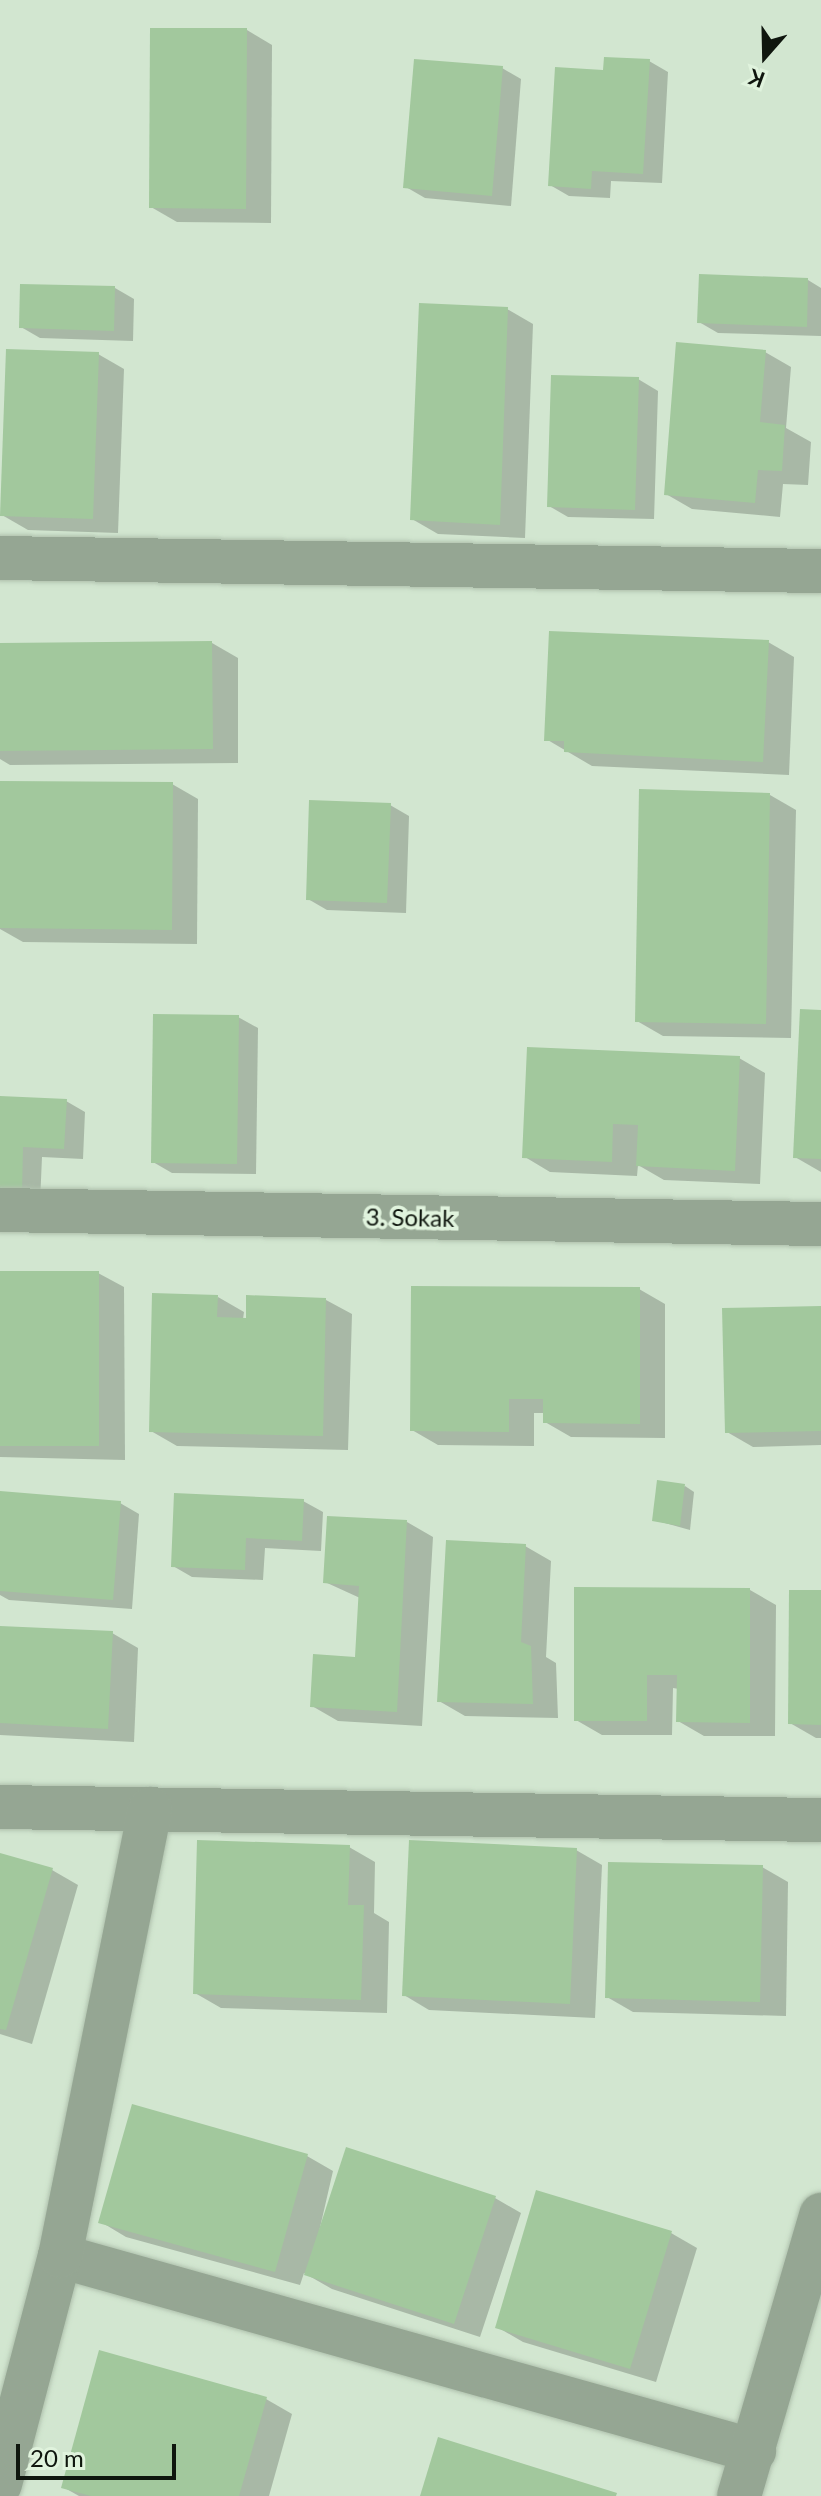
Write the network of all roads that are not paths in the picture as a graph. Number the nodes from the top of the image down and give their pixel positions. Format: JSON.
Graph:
{"nodes":[{"id":1,"x":0,"y":558,"type":"edge"},
{"id":2,"x":821,"y":571,"type":"edge"},
{"id":3,"x":0,"y":1210,"type":"edge"},
{"id":4,"x":821,"y":1224,"type":"edge"},
{"id":5,"x":0,"y":1807,"type":"edge"},
{"id":6,"x":150,"y":1809,"type":"junction"},
{"id":7,"x":821,"y":1820,"type":"edge"},
{"id":8,"x":821,"y":2215,"type":"edge"},
{"id":9,"x":60,"y":2256,"type":"junction"},
{"id":10,"x":754,"y":2451,"type":"junction"},
{"id":11,"x":0,"y":2484,"type":"edge"},
{"id":12,"x":739,"y":2496,"type":"edge"}],
"edges":[{"from":1,"to":2,"type":"street"},
{"from":3,"to":4,"type":"street","name":"3. Sokak"},
{"from":5,"to":6,"type":"street"},
{"from":6,"to":7,"type":"street"},
{"from":6,"to":9,"type":"street"},
{"from":8,"to":10,"type":"street"},
{"from":9,"to":10,"type":"street"},
{"from":9,"to":11,"type":"street"},
{"from":10,"to":12,"type":"street"}]}
